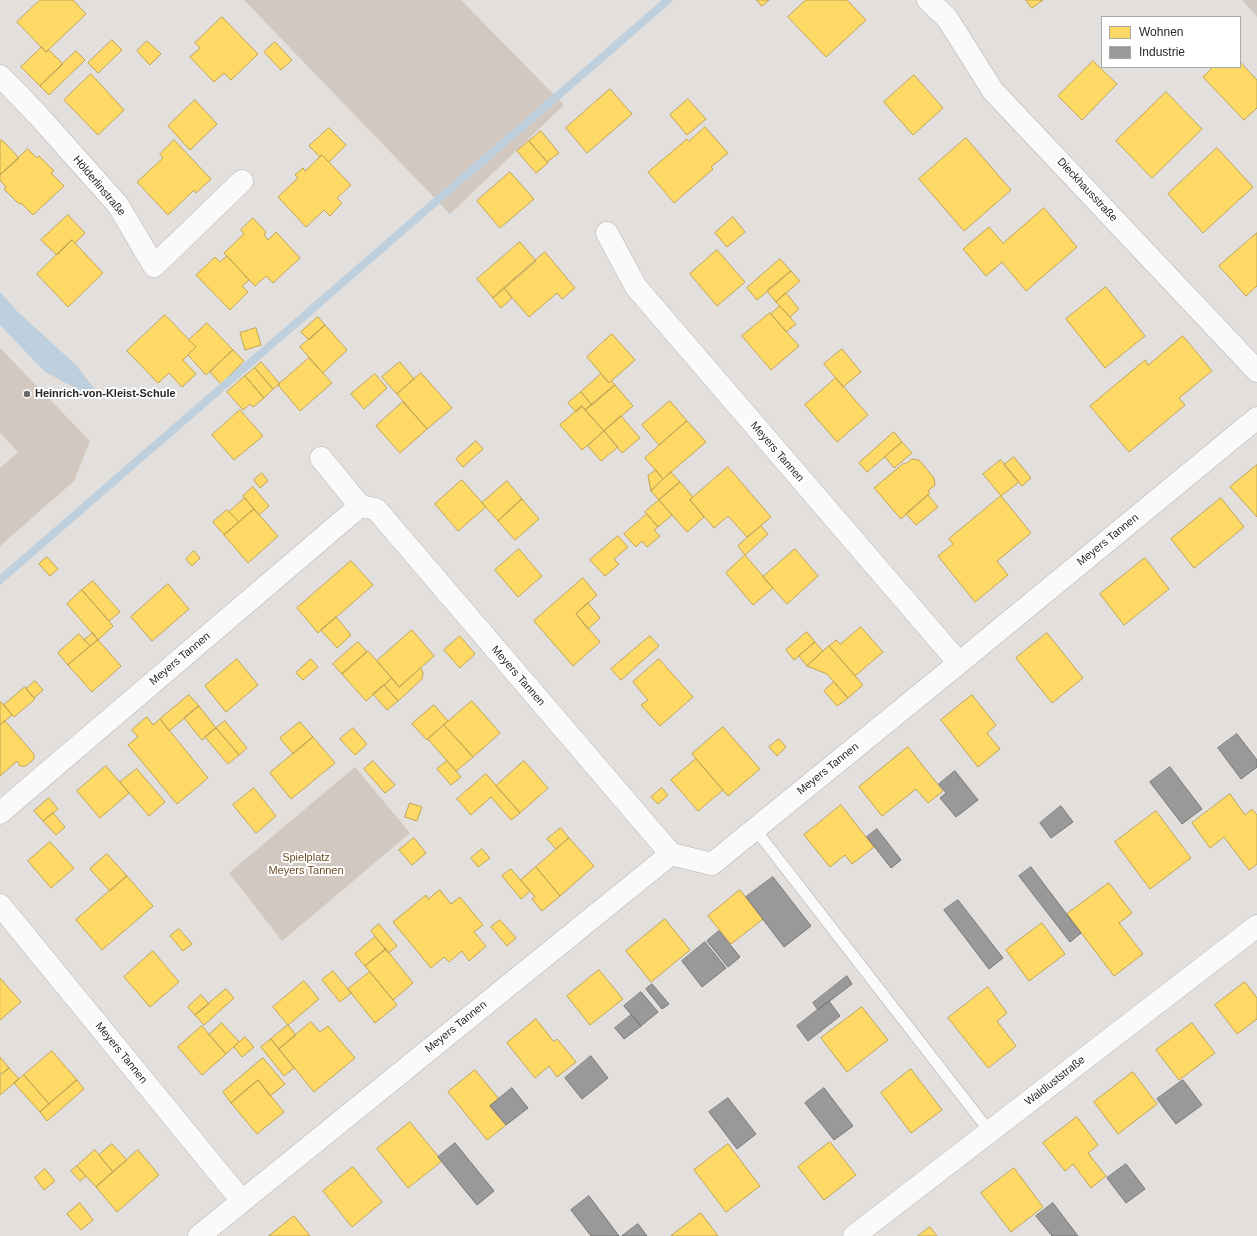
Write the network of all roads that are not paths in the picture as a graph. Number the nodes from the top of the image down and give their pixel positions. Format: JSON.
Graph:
{"nodes":[{"id":1,"x":928,"y":0,"type":"edge"},
{"id":2,"x":0,"y":76,"type":"edge"},
{"id":3,"x":242,"y":181,"type":"dead end"},
{"id":4,"x":607,"y":233,"type":"dead end"},
{"id":5,"x":1257,"y":371,"type":"edge"},
{"id":6,"x":1257,"y":418,"type":"edge"},
{"id":7,"x":321,"y":458,"type":"dead end"},
{"id":8,"x":360,"y":506,"type":"junction"},
{"id":9,"x":959,"y":663,"type":"junction"},
{"id":10,"x":0,"y":813,"type":"edge"},
{"id":11,"x":755,"y":829,"type":"junction"},
{"id":12,"x":670,"y":854,"type":"junction"},
{"id":13,"x":0,"y":905,"type":"edge"},
{"id":14,"x":1257,"y":926,"type":"edge"},
{"id":15,"x":990,"y":1132,"type":"junction"},
{"id":16,"x":242,"y":1201,"type":"junction"},
{"id":17,"x":199,"y":1236,"type":"edge"},
{"id":18,"x":854,"y":1236,"type":"edge"}],
"edges":[{"from":1,"to":5,"type":"street","name":"Dieckhausstraße"},
{"from":2,"to":3,"type":"street","name":"Hölderlinstraße"},
{"from":4,"to":9,"type":"street","name":"Meyers Tannen"},
{"from":6,"to":9,"type":"street","name":"Meyers Tannen"},
{"from":7,"to":8,"type":"street"},
{"from":8,"to":10,"type":"street","name":"Meyers Tannen"},
{"from":8,"to":12,"type":"street","name":"Meyers Tannen"},
{"from":9,"to":11,"type":"street","name":"Meyers Tannen"},
{"from":11,"to":12,"type":"street","name":"Meyers Tannen"},
{"from":11,"to":15,"type":"lane"},
{"from":12,"to":16,"type":"street","name":"Meyers Tannen"},
{"from":13,"to":16,"type":"street","name":"Meyers Tannen"},
{"from":14,"to":15,"type":"street","name":"Waldluststraße"},
{"from":15,"to":18,"type":"street","name":"Waldluststraße"},
{"from":16,"to":17,"type":"street","name":"Meyers Tannen"}]}
